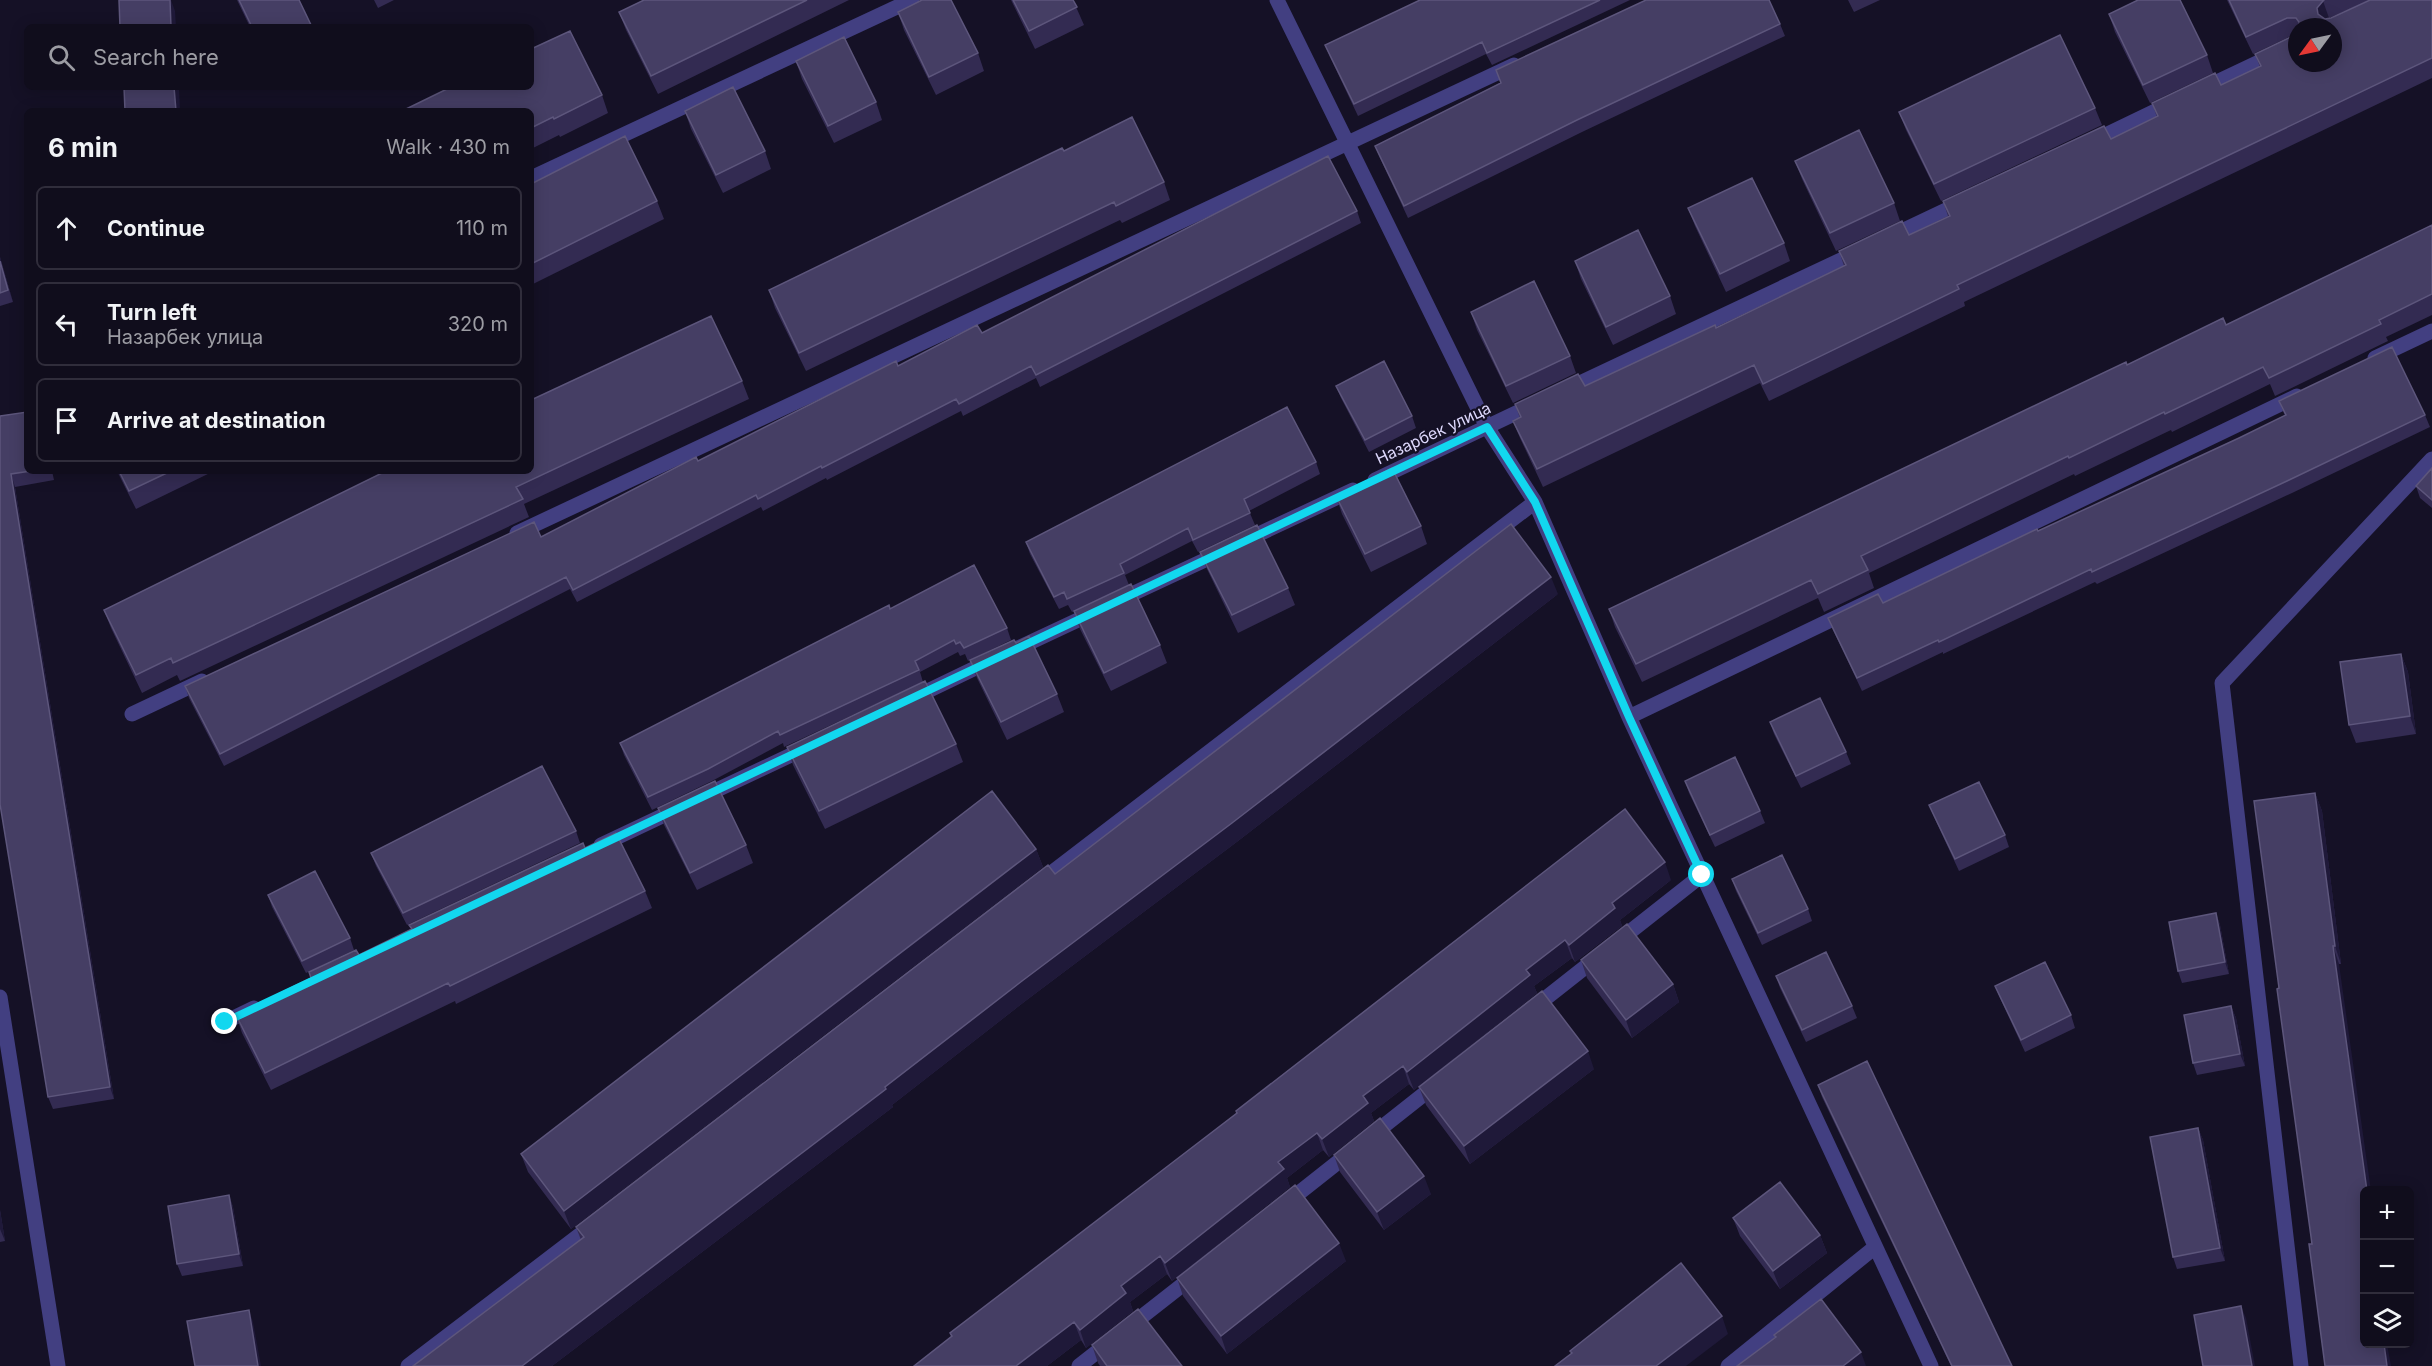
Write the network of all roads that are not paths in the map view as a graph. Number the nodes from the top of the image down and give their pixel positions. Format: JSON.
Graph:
{"nodes":[{"id":1,"x":912,"y":0,"type":"edge"},
{"id":2,"x":1277,"y":0,"type":"edge"},
{"id":3,"x":2288,"y":48,"type":"edge"},
{"id":4,"x":1526,"y":59,"type":"edge"},
{"id":5,"x":1346,"y":143,"type":"junction"},
{"id":6,"x":2081,"y":146,"type":"edge"},
{"id":7,"x":534,"y":177,"type":"edge"},
{"id":8,"x":1973,"y":197,"type":"edge"},
{"id":9,"x":2432,"y":331,"type":"edge"},
{"id":10,"x":2357,"y":367,"type":"edge"},
{"id":11,"x":2314,"y":387,"type":"edge"},
{"id":12,"x":1487,"y":427,"type":"junction"},
{"id":13,"x":2432,"y":459,"type":"edge"},
{"id":14,"x":1535,"y":502,"type":"junction"},
{"id":15,"x":500,"y":541,"type":"edge"},
{"id":16,"x":218,"y":674,"type":"edge"},
{"id":17,"x":894,"y":707,"type":"edge"},
{"id":18,"x":132,"y":714,"type":"dead end"},
{"id":19,"x":1629,"y":717,"type":"junction"},
{"id":20,"x":818,"y":742,"type":"edge"},
{"id":21,"x":592,"y":849,"type":"edge"},
{"id":22,"x":1702,"y":875,"type":"junction"},
{"id":23,"x":1024,"y":894,"type":"edge"},
{"id":24,"x":0,"y":998,"type":"edge"},
{"id":25,"x":268,"y":1002,"type":"edge"},
{"id":26,"x":225,"y":1022,"type":"dead end"},
{"id":27,"x":1516,"y":1022,"type":"edge"},
{"id":28,"x":1451,"y":1073,"type":"edge"},
{"id":29,"x":1275,"y":1212,"type":"edge"},
{"id":30,"x":607,"y":1214,"type":"edge"},
{"id":31,"x":1874,"y":1248,"type":"junction"},
{"id":32,"x":1209,"y":1263,"type":"edge"},
{"id":33,"x":58,"y":1366,"type":"edge"},
{"id":34,"x":408,"y":1366,"type":"edge"},
{"id":35,"x":1079,"y":1366,"type":"edge"},
{"id":36,"x":1728,"y":1366,"type":"edge"},
{"id":37,"x":1931,"y":1366,"type":"edge"},
{"id":38,"x":2301,"y":1366,"type":"edge"}],
"edges":[{"from":1,"to":7,"type":"street"},
{"from":2,"to":5,"type":"street"},
{"from":3,"to":6,"type":"street"},
{"from":4,"to":5,"type":"street"},
{"from":5,"to":12,"type":"street"},
{"from":5,"to":15,"type":"street"},
{"from":8,"to":12,"type":"street","name":"Назарбек улица"},
{"from":9,"to":10,"type":"street"},
{"from":11,"to":19,"type":"street"},
{"from":12,"to":14,"type":"street"},
{"from":12,"to":17,"type":"street","name":"Назарбек улица"},
{"from":13,"to":38,"type":"street"},
{"from":14,"to":19,"type":"street"},
{"from":14,"to":23,"type":"street"},
{"from":16,"to":18,"type":"street"},
{"from":19,"to":22,"type":"street"},
{"from":20,"to":21,"type":"street"},
{"from":22,"to":27,"type":"street"},
{"from":22,"to":31,"type":"street"},
{"from":24,"to":33,"type":"street"},
{"from":25,"to":26,"type":"street"},
{"from":28,"to":29,"type":"street"},
{"from":30,"to":34,"type":"street"},
{"from":31,"to":36,"type":"street"},
{"from":31,"to":37,"type":"street"},
{"from":32,"to":35,"type":"street"}]}
